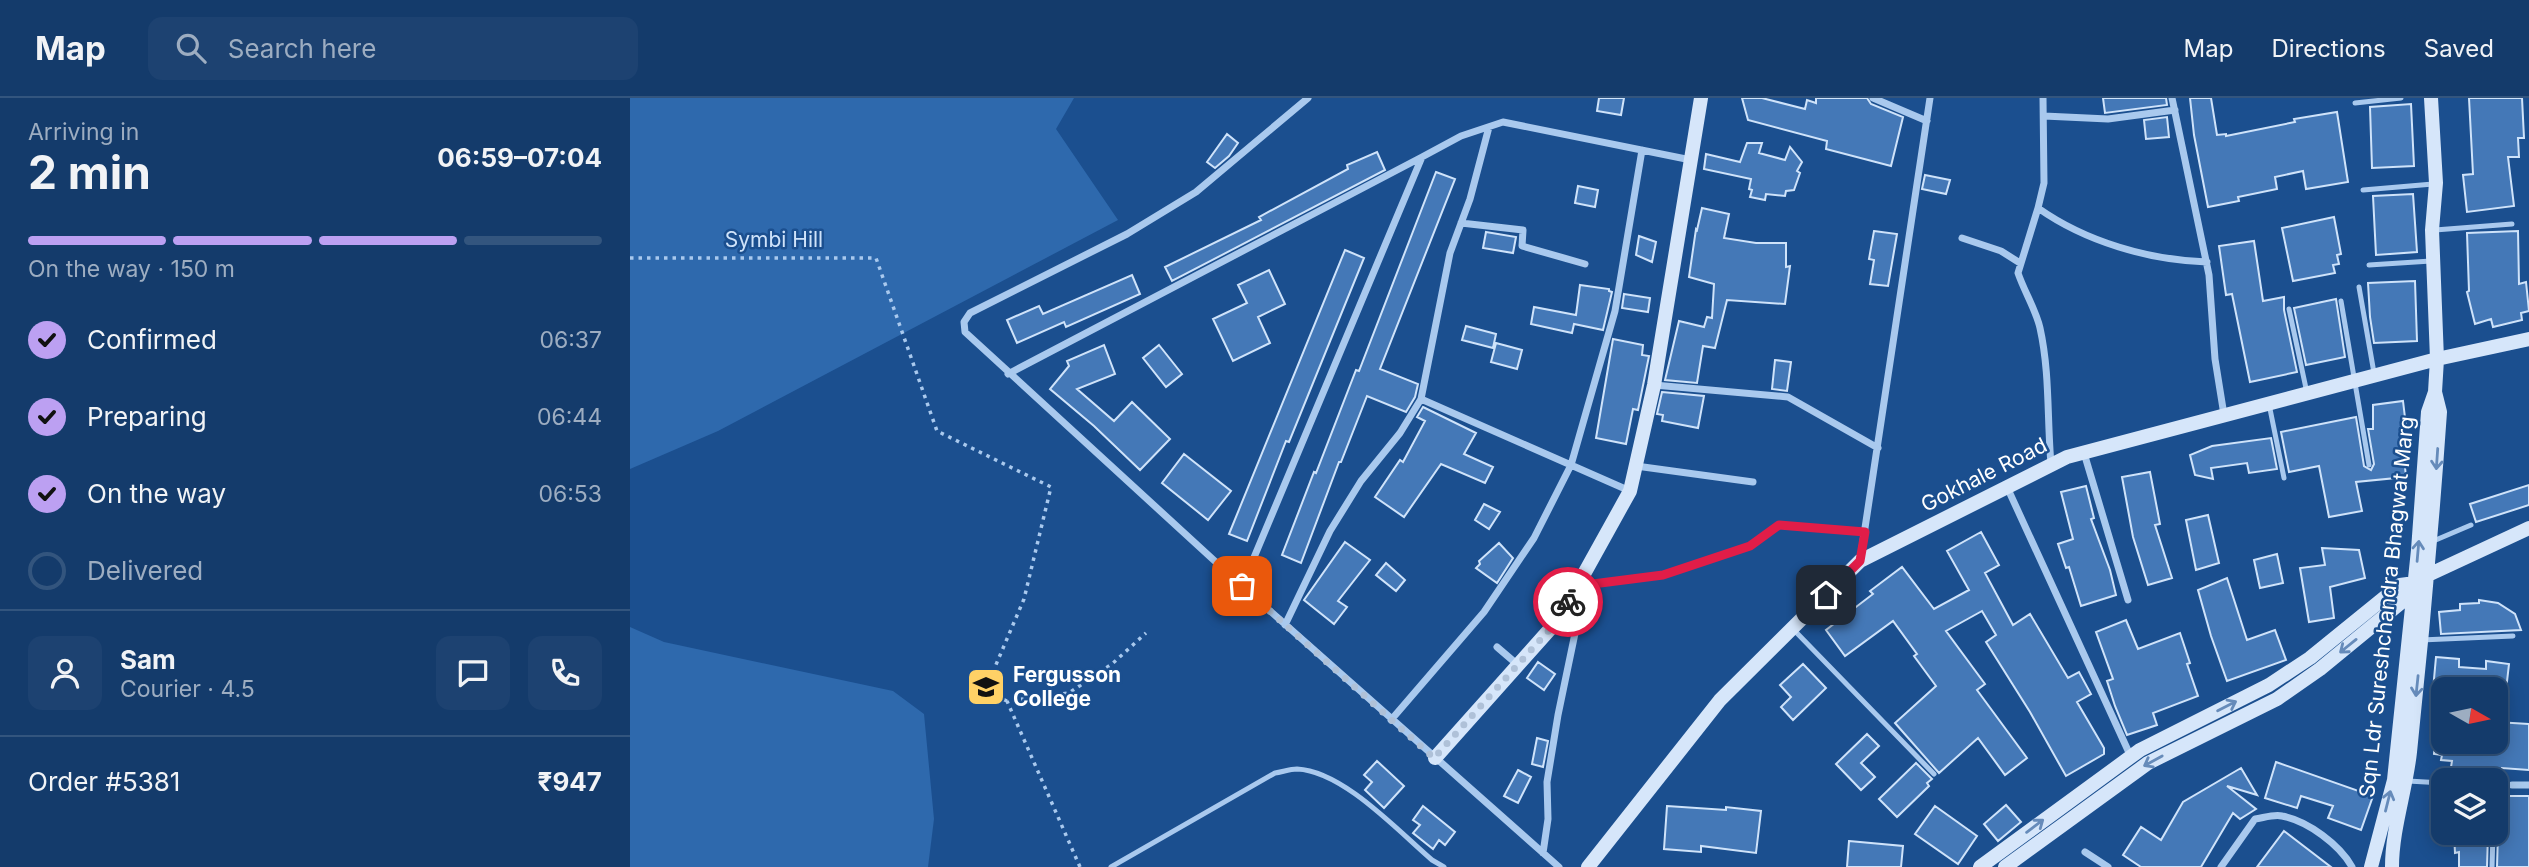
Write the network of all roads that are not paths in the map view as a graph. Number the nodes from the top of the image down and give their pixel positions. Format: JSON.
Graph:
{"nodes":[{"id":1,"x":1308,"y":98,"type":"edge"},
{"id":2,"x":1701,"y":98,"type":"edge"},
{"id":3,"x":1873,"y":98,"type":"edge"},
{"id":4,"x":1930,"y":98,"type":"edge"},
{"id":5,"x":2043,"y":98,"type":"edge"},
{"id":6,"x":2172,"y":98,"type":"edge"},
{"id":7,"x":2400,"y":98,"type":"edge"},
{"id":8,"x":2431,"y":98,"type":"edge"},
{"id":9,"x":2355,"y":103,"type":"dead end"},
{"id":10,"x":2175,"y":110,"type":"junction"},
{"id":11,"x":2044,"y":116,"type":"junction"},
{"id":12,"x":1927,"y":121,"type":"junction"},
{"id":13,"x":1489,"y":127,"type":"junction"},
{"id":14,"x":1642,"y":150,"type":"junction"},
{"id":15,"x":1422,"y":157,"type":"junction"},
{"id":16,"x":1691,"y":160,"type":"junction"},
{"id":17,"x":2436,"y":183,"type":"junction"},
{"id":18,"x":2362,"y":190,"type":"dead end"},
{"id":19,"x":2038,"y":208,"type":"junction"},
{"id":20,"x":1461,"y":223,"type":"junction"},
{"id":21,"x":2512,"y":224,"type":"dead end"},
{"id":22,"x":2432,"y":230,"type":"junction"},
{"id":23,"x":1962,"y":238,"type":"dead end"},
{"id":24,"x":2434,"y":261,"type":"junction"},
{"id":25,"x":2207,"y":262,"type":"junction"},
{"id":26,"x":2020,"y":263,"type":"junction"},
{"id":27,"x":1584,"y":264,"type":"dead end"},
{"id":28,"x":2369,"y":265,"type":"dead end"},
{"id":29,"x":2358,"y":287,"type":"dead end"},
{"id":30,"x":2341,"y":301,"type":"dead end"},
{"id":31,"x":2288,"y":309,"type":"dead end"},
{"id":32,"x":2529,"y":339,"type":"edge"},
{"id":33,"x":2437,"y":359,"type":"junction"},
{"id":34,"x":1008,"y":374,"type":"junction"},
{"id":35,"x":2374,"y":376,"type":"junction"},
{"id":36,"x":2356,"y":380,"type":"junction"},
{"id":37,"x":1654,"y":385,"type":"junction"},
{"id":38,"x":2435,"y":392,"type":"junction"},
{"id":39,"x":2307,"y":393,"type":"junction"},
{"id":40,"x":1421,"y":400,"type":"junction"},
{"id":41,"x":2269,"y":404,"type":"junction"},
{"id":42,"x":2224,"y":415,"type":"junction"},
{"id":43,"x":1878,"y":447,"type":"junction"},
{"id":44,"x":2084,"y":452,"type":"junction"},
{"id":45,"x":1572,"y":465,"type":"junction"},
{"id":46,"x":2051,"y":465,"type":"junction"},
{"id":47,"x":2369,"y":465,"type":"dead end"},
{"id":48,"x":1635,"y":466,"type":"junction"},
{"id":49,"x":2284,"y":478,"type":"dead end"},
{"id":50,"x":1753,"y":482,"type":"dead end"},
{"id":51,"x":2007,"y":487,"type":"junction"},
{"id":52,"x":1630,"y":491,"type":"junction"},
{"id":53,"x":2471,"y":525,"type":"dead end"},
{"id":54,"x":2529,"y":528,"type":"edge"},
{"id":55,"x":1865,"y":532,"type":"junction"},
{"id":56,"x":2431,"y":542,"type":"junction"},
{"id":57,"x":1860,"y":561,"type":"junction"},
{"id":58,"x":2428,"y":575,"type":"junction"},
{"id":59,"x":2415,"y":583,"type":"junction"},
{"id":60,"x":1242,"y":586,"type":"junction"},
{"id":61,"x":1577,"y":586,"type":"junction"},
{"id":62,"x":2128,"y":600,"type":"dead end"},
{"id":63,"x":1285,"y":625,"type":"junction"},
{"id":64,"x":1792,"y":628,"type":"junction"},
{"id":65,"x":2512,"y":636,"type":"dead end"},
{"id":66,"x":2421,"y":640,"type":"junction"},
{"id":67,"x":1497,"y":647,"type":"dead end"},
{"id":68,"x":1518,"y":665,"type":"junction"},
{"id":69,"x":1391,"y":720,"type":"junction"},
{"id":70,"x":2131,"y":757,"type":"junction"},
{"id":71,"x":1434,"y":758,"type":"junction"},
{"id":72,"x":1934,"y":774,"type":"dead end"},
{"id":73,"x":2407,"y":781,"type":"junction"},
{"id":74,"x":2431,"y":782,"type":"edge"},
{"id":75,"x":2512,"y":785,"type":"dead end"},
{"id":76,"x":2529,"y":785,"type":"edge"},
{"id":77,"x":2493,"y":845,"type":"edge"},
{"id":78,"x":2085,"y":852,"type":"dead end"},
{"id":79,"x":1543,"y":853,"type":"junction"},
{"id":80,"x":1111,"y":867,"type":"edge"},
{"id":81,"x":1444,"y":867,"type":"edge"},
{"id":82,"x":1559,"y":867,"type":"edge"},
{"id":83,"x":1588,"y":867,"type":"edge"},
{"id":84,"x":1980,"y":867,"type":"edge"},
{"id":85,"x":2006,"y":867,"type":"edge"},
{"id":86,"x":2108,"y":867,"type":"edge"},
{"id":87,"x":2221,"y":867,"type":"edge"},
{"id":88,"x":2352,"y":867,"type":"edge"},
{"id":89,"x":2371,"y":867,"type":"edge"},
{"id":90,"x":2392,"y":867,"type":"edge"},
{"id":91,"x":2492,"y":867,"type":"edge"}],
"edges":[{"from":1,"to":34,"type":"street"},
{"from":2,"to":16,"type":"street"},
{"from":3,"to":12,"type":"street"},
{"from":4,"to":12,"type":"street"},
{"from":5,"to":11,"type":"street"},
{"from":6,"to":10,"type":"street"},
{"from":7,"to":9,"type":"lane"},
{"from":8,"to":17,"type":"street","name":"Sqn Ldr Sureshchandra Bhagwat Marg"},
{"from":10,"to":11,"type":"street"},
{"from":10,"to":25,"type":"street"},
{"from":11,"to":19,"type":"street"},
{"from":12,"to":43,"type":"street"},
{"from":13,"to":14,"type":"street"},
{"from":13,"to":15,"type":"street"},
{"from":13,"to":20,"type":"street"},
{"from":14,"to":16,"type":"street"},
{"from":14,"to":45,"type":"street"},
{"from":15,"to":34,"type":"street"},
{"from":15,"to":60,"type":"street"},
{"from":16,"to":37,"type":"street"},
{"from":17,"to":18,"type":"lane"},
{"from":17,"to":22,"type":"street","name":"Sqn Ldr Sureshchandra Bhagwat Marg"},
{"from":19,"to":25,"type":"street"},
{"from":19,"to":26,"type":"street"},
{"from":20,"to":27,"type":"street"},
{"from":20,"to":40,"type":"street"},
{"from":21,"to":22,"type":"lane"},
{"from":22,"to":24,"type":"street","name":"Sqn Ldr Sureshchandra Bhagwat Marg"},
{"from":23,"to":26,"type":"street"},
{"from":24,"to":28,"type":"lane"},
{"from":24,"to":33,"type":"street","name":"Sqn Ldr Sureshchandra Bhagwat Marg"},
{"from":25,"to":42,"type":"street"},
{"from":26,"to":46,"type":"street"},
{"from":29,"to":35,"type":"lane"},
{"from":30,"to":36,"type":"lane"},
{"from":31,"to":39,"type":"lane"},
{"from":32,"to":33,"type":"street","name":"Gokhale Road"},
{"from":33,"to":35,"type":"street","name":"Gokhale Road"},
{"from":33,"to":38,"type":"street","name":"Sqn Ldr Sureshchandra Bhagwat Marg"},
{"from":34,"to":60,"type":"street"},
{"from":35,"to":36,"type":"street","name":"Gokhale Road"},
{"from":36,"to":39,"type":"street","name":"Gokhale Road"},
{"from":36,"to":47,"type":"lane"},
{"from":37,"to":43,"type":"street"},
{"from":37,"to":48,"type":"street"},
{"from":38,"to":56,"type":"street","name":"Sqn Ldr Sureshchandra Bhagwat Marg","one_way":true},
{"from":59,"to":38,"type":"street","name":"Sqn Ldr Sureshchandra Bhagwat Marg","one_way":true},
{"from":39,"to":41,"type":"street","name":"Gokhale Road"},
{"from":40,"to":45,"type":"street"},
{"from":40,"to":63,"type":"street"},
{"from":41,"to":42,"type":"street","name":"Gokhale Road"},
{"from":41,"to":49,"type":"lane"},
{"from":42,"to":44,"type":"street","name":"Gokhale Road"},
{"from":43,"to":55,"type":"street"},
{"from":44,"to":46,"type":"street","name":"Gokhale Road"},
{"from":44,"to":62,"type":"street"},
{"from":45,"to":52,"type":"street"},
{"from":45,"to":69,"type":"street"},
{"from":46,"to":51,"type":"street","name":"Gokhale Road"},
{"from":48,"to":50,"type":"street"},
{"from":48,"to":52,"type":"street"},
{"from":51,"to":57,"type":"street","name":"Gokhale Road"},
{"from":51,"to":70,"type":"street"},
{"from":52,"to":61,"type":"street"},
{"from":53,"to":56,"type":"lane"},
{"from":54,"to":58,"type":"street"},
{"from":55,"to":57,"type":"street"},
{"from":55,"to":61,"type":"street"},
{"from":56,"to":58,"type":"street","name":"Sqn Ldr Sureshchandra Bhagwat Marg"},
{"from":57,"to":64,"type":"street","name":"Gokhale Road"},
{"from":58,"to":66,"type":"street","name":"Sqn Ldr Sureshchandra Bhagwat Marg"},
{"from":70,"to":59,"type":"street","one_way":true},
{"from":59,"to":85,"type":"street","one_way":true},
{"from":89,"to":59,"type":"street","name":"Sqn Ldr Sureshchandra Bhagwat Marg","one_way":true},
{"from":60,"to":63,"type":"street"},
{"from":61,"to":68,"type":"street"},
{"from":61,"to":79,"type":"street"},
{"from":63,"to":69,"type":"street"},
{"from":64,"to":72,"type":"lane"},
{"from":64,"to":83,"type":"street","name":"Gokhale Road"},
{"from":65,"to":66,"type":"lane"},
{"from":66,"to":73,"type":"street","name":"Sqn Ldr Sureshchandra Bhagwat Marg","one_way":true},
{"from":67,"to":68,"type":"street"},
{"from":68,"to":71,"type":"street"},
{"from":69,"to":71,"type":"street"},
{"from":84,"to":70,"type":"street","one_way":true},
{"from":71,"to":79,"type":"street"},
{"from":73,"to":74,"type":"lane"},
{"from":73,"to":90,"type":"street","name":"Sqn Ldr Sureshchandra Bhagwat Marg"},
{"from":75,"to":76,"type":"street"},
{"from":77,"to":91,"type":"lane"},
{"from":78,"to":86,"type":"street"},
{"from":79,"to":82,"type":"street"},
{"from":80,"to":81,"type":"lane"},
{"from":87,"to":88,"type":"street"}]}
